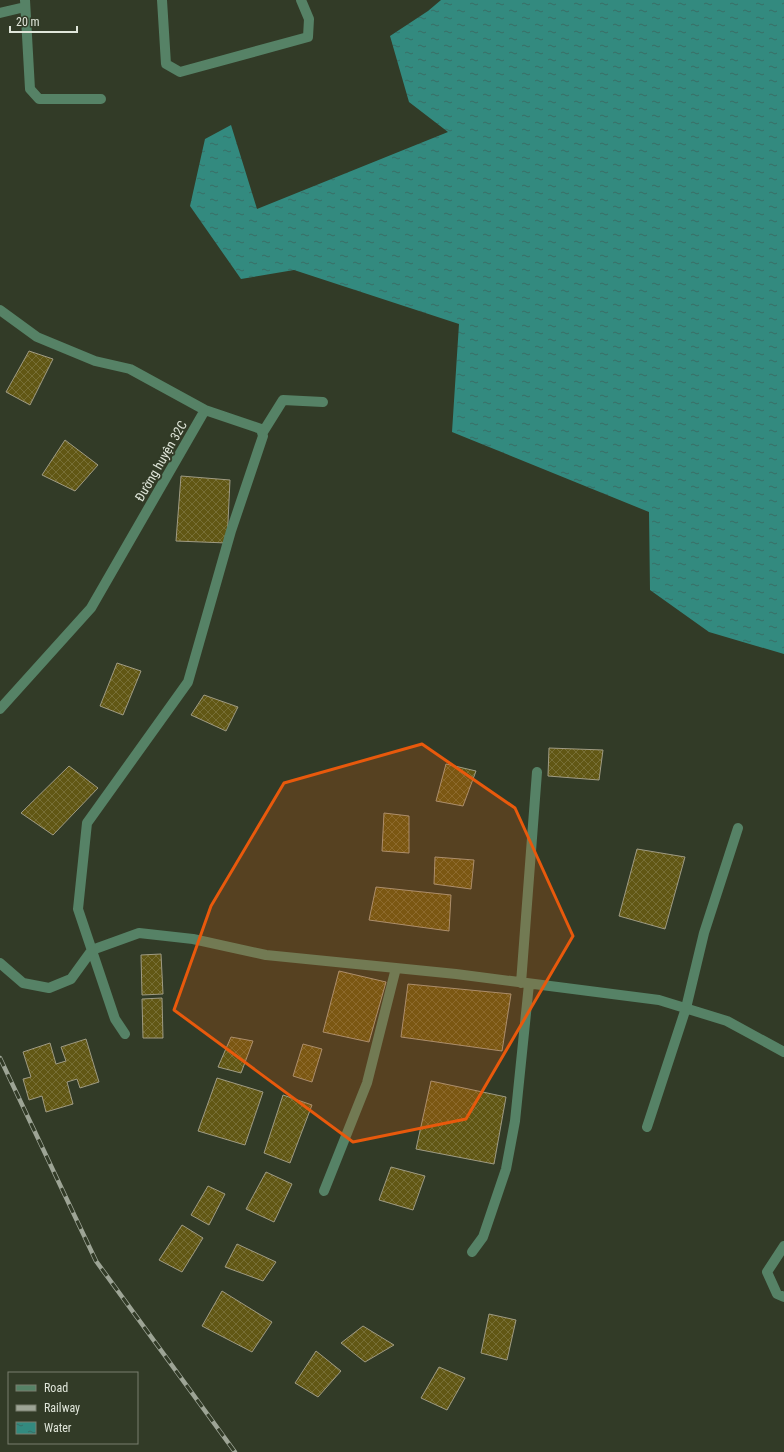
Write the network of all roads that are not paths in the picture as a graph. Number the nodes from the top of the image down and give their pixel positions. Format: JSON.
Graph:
{"nodes":[{"id":1,"x":162,"y":0,"type":"edge"},
{"id":2,"x":301,"y":0,"type":"edge"},
{"id":3,"x":25,"y":4,"type":"edge"},
{"id":4,"x":0,"y":13,"type":"edge"},
{"id":5,"x":101,"y":99,"type":"dead end"},
{"id":6,"x":0,"y":310,"type":"edge"},
{"id":7,"x":323,"y":402,"type":"dead end"},
{"id":8,"x":206,"y":410,"type":"junction"},
{"id":9,"x":263,"y":432,"type":"junction"},
{"id":10,"x":0,"y":708,"type":"edge"},
{"id":11,"x":537,"y":772,"type":"dead end"},
{"id":12,"x":738,"y":828,"type":"dead end"},
{"id":13,"x":92,"y":950,"type":"junction"},
{"id":14,"x":0,"y":963,"type":"edge"},
{"id":15,"x":396,"y":968,"type":"junction"},
{"id":16,"x":525,"y":983,"type":"junction"},
{"id":17,"x":686,"y":1008,"type":"junction"},
{"id":18,"x":125,"y":1034,"type":"dead end"},
{"id":19,"x":784,"y":1052,"type":"edge"},
{"id":20,"x":647,"y":1127,"type":"dead end"},
{"id":21,"x":324,"y":1191,"type":"dead end"},
{"id":22,"x":784,"y":1246,"type":"edge"},
{"id":23,"x":472,"y":1252,"type":"dead end"},
{"id":24,"x":784,"y":1297,"type":"edge"}],
"edges":[{"from":1,"to":2,"type":"street"},
{"from":3,"to":4,"type":"street"},
{"from":3,"to":5,"type":"street"},
{"from":6,"to":8,"type":"street"},
{"from":7,"to":9,"type":"street"},
{"from":8,"to":9,"type":"street"},
{"from":8,"to":10,"type":"street","name":"Đường huyện 32C"},
{"from":9,"to":13,"type":"street"},
{"from":11,"to":16,"type":"street"},
{"from":12,"to":17,"type":"street"},
{"from":13,"to":14,"type":"street"},
{"from":13,"to":15,"type":"street"},
{"from":13,"to":18,"type":"street"},
{"from":15,"to":16,"type":"street"},
{"from":15,"to":21,"type":"street"},
{"from":16,"to":17,"type":"street"},
{"from":16,"to":23,"type":"street"},
{"from":17,"to":19,"type":"street"},
{"from":17,"to":20,"type":"street"},
{"from":22,"to":24,"type":"street"}]}
